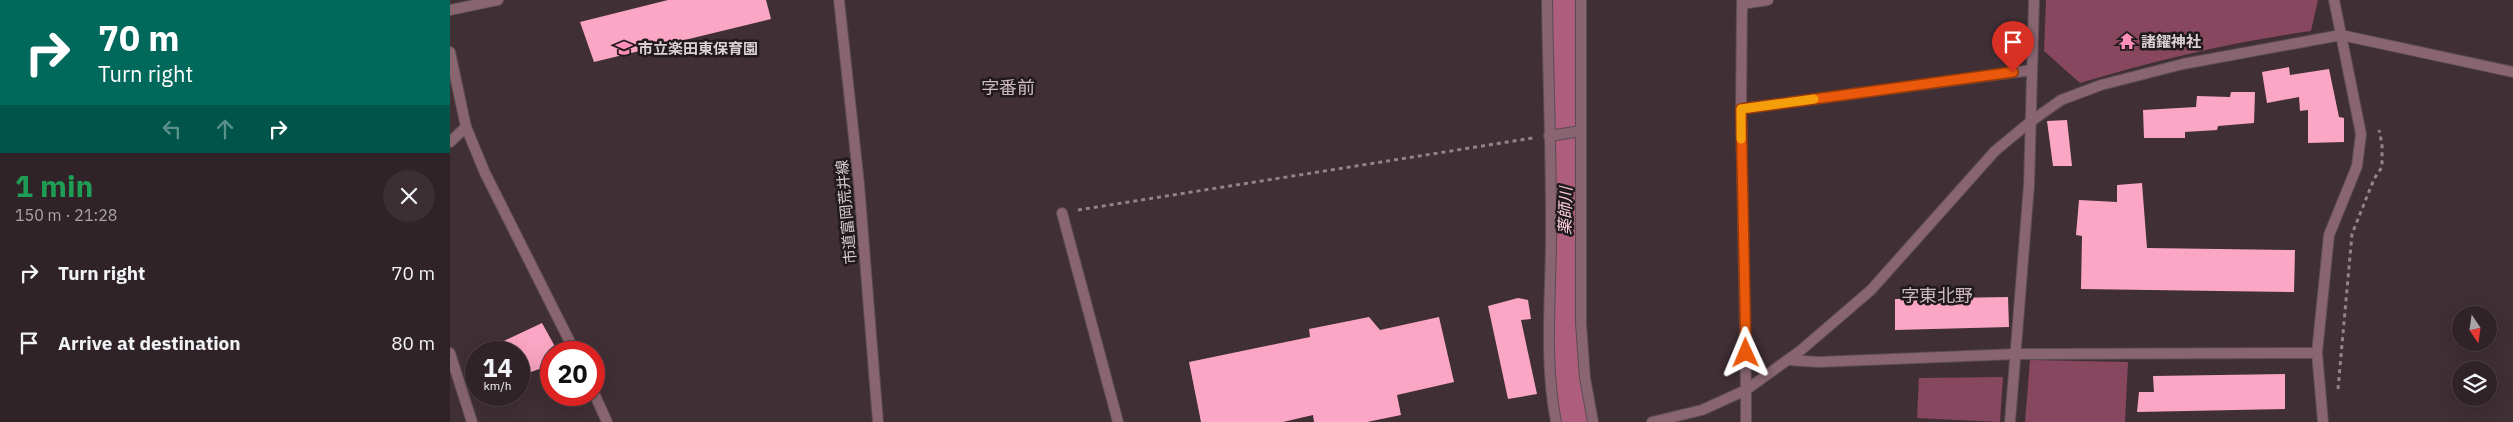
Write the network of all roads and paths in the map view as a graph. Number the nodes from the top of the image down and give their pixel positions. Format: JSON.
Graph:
{"nodes":[{"id":1,"x":498,"y":0,"type":"edge"},
{"id":2,"x":839,"y":0,"type":"edge"},
{"id":3,"x":1547,"y":0,"type":"edge"},
{"id":4,"x":1581,"y":0,"type":"edge"},
{"id":5,"x":1768,"y":0,"type":"edge"},
{"id":6,"x":2034,"y":0,"type":"edge"},
{"id":7,"x":2334,"y":0,"type":"edge"},
{"id":8,"x":1742,"y":2,"type":"edge"},
{"id":9,"x":450,"y":10,"type":"edge"},
{"id":10,"x":2341,"y":35,"type":"junction"},
{"id":11,"x":450,"y":52,"type":"edge"},
{"id":12,"x":2032,"y":70,"type":"junction"},
{"id":13,"x":2513,"y":72,"type":"edge"},
{"id":14,"x":1741,"y":109,"type":"junction"},
{"id":15,"x":2030,"y":122,"type":"junction"},
{"id":16,"x":466,"y":126,"type":"junction"},
{"id":17,"x":2378,"y":128,"type":"dead end"},
{"id":18,"x":1581,"y":131,"type":"junction"},
{"id":19,"x":1549,"y":136,"type":"junction"},
{"id":20,"x":450,"y":142,"type":"edge"},
{"id":21,"x":1062,"y":213,"type":"joint"},
{"id":22,"x":569,"y":341,"type":"edge"},
{"id":23,"x":2317,"y":352,"type":"junction"},
{"id":24,"x":450,"y":353,"type":"edge"},
{"id":25,"x":2017,"y":354,"type":"junction"},
{"id":26,"x":1788,"y":360,"type":"junction"},
{"id":27,"x":1746,"y":390,"type":"junction"},
{"id":28,"x":2338,"y":390,"type":"dead end"},
{"id":29,"x":600,"y":406,"type":"edge"},
{"id":30,"x":472,"y":422,"type":"edge"},
{"id":31,"x":607,"y":422,"type":"edge"},
{"id":32,"x":878,"y":422,"type":"edge"},
{"id":33,"x":1118,"y":422,"type":"edge"},
{"id":34,"x":1556,"y":422,"type":"edge"},
{"id":35,"x":1593,"y":422,"type":"edge"},
{"id":36,"x":1652,"y":422,"type":"edge"},
{"id":37,"x":1746,"y":422,"type":"edge"},
{"id":38,"x":2010,"y":422,"type":"edge"},
{"id":39,"x":2324,"y":422,"type":"edge"}],
"edges":[{"from":1,"to":9,"type":"street"},
{"from":2,"to":32,"type":"street","name":"市道富岡荒井線"},
{"from":3,"to":19,"type":"street"},
{"from":4,"to":18,"type":"street"},
{"from":5,"to":8,"type":"street"},
{"from":6,"to":12,"type":"street"},
{"from":7,"to":10,"type":"street"},
{"from":8,"to":14,"type":"street"},
{"from":10,"to":13,"type":"street"},
{"from":10,"to":15,"type":"street"},
{"from":10,"to":23,"type":"street"},
{"from":11,"to":16,"type":"street"},
{"from":12,"to":14,"type":"street"},
{"from":12,"to":15,"type":"street"},
{"from":14,"to":27,"type":"street"},
{"from":15,"to":25,"type":"street"},
{"from":15,"to":26,"type":"street"},
{"from":16,"to":20,"type":"street"},
{"from":16,"to":22,"type":"street"},
{"from":17,"to":28,"type":"path"},
{"from":18,"to":19,"type":"street"},
{"from":18,"to":35,"type":"street"},
{"from":19,"to":21,"type":"path"},
{"from":19,"to":34,"type":"street"},
{"from":21,"to":33,"type":"street"},
{"from":23,"to":25,"type":"street"},
{"from":23,"to":39,"type":"street"},
{"from":24,"to":30,"type":"street"},
{"from":25,"to":26,"type":"street"},
{"from":25,"to":38,"type":"street"},
{"from":26,"to":27,"type":"street"},
{"from":27,"to":36,"type":"street"},
{"from":27,"to":37,"type":"street"},
{"from":29,"to":31,"type":"street"}]}
